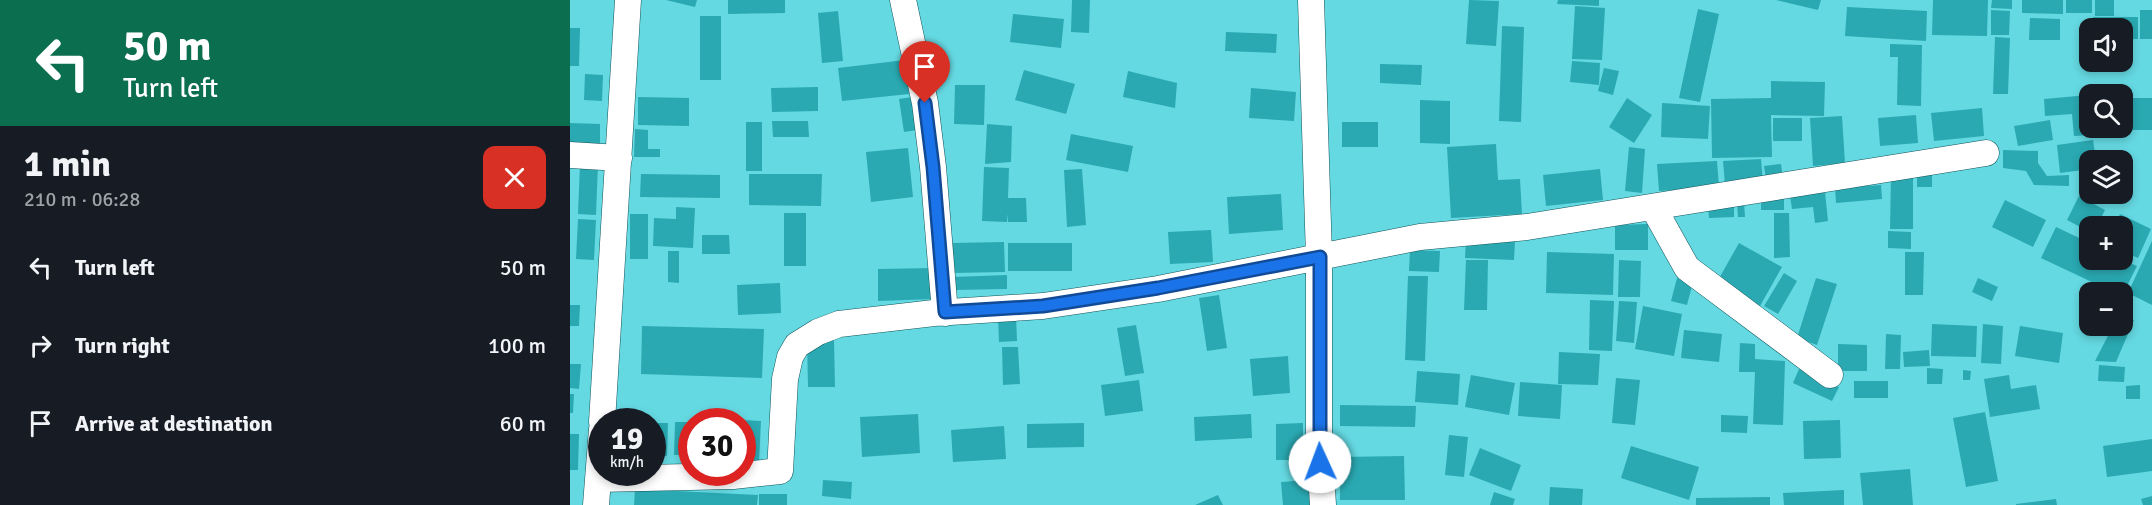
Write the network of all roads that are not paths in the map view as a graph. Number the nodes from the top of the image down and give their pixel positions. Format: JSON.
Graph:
{"nodes":[{"id":1,"x":628,"y":0,"type":"edge"},
{"id":2,"x":903,"y":0,"type":"edge"},
{"id":3,"x":1311,"y":0,"type":"edge"},
{"id":4,"x":1986,"y":153,"type":"dead end"},
{"id":5,"x":570,"y":155,"type":"edge"},
{"id":6,"x":619,"y":158,"type":"junction"},
{"id":7,"x":1653,"y":207,"type":"junction"},
{"id":8,"x":1320,"y":257,"type":"junction"},
{"id":9,"x":945,"y":312,"type":"junction"},
{"id":10,"x":1830,"y":375,"type":"dead end"},
{"id":11,"x":603,"y":408,"type":"edge"},
{"id":12,"x":666,"y":478,"type":"edge"},
{"id":13,"x":597,"y":486,"type":"edge"},
{"id":14,"x":596,"y":505,"type":"edge"},
{"id":15,"x":1323,"y":505,"type":"edge"}],
"edges":[{"from":1,"to":6,"type":"street"},
{"from":2,"to":9,"type":"street"},
{"from":3,"to":8,"type":"street"},
{"from":4,"to":7,"type":"street"},
{"from":5,"to":6,"type":"street"},
{"from":6,"to":11,"type":"street"},
{"from":7,"to":8,"type":"street"},
{"from":7,"to":10,"type":"street"},
{"from":8,"to":9,"type":"street"},
{"from":8,"to":15,"type":"street"},
{"from":9,"to":12,"type":"street"},
{"from":13,"to":14,"type":"street"}]}
